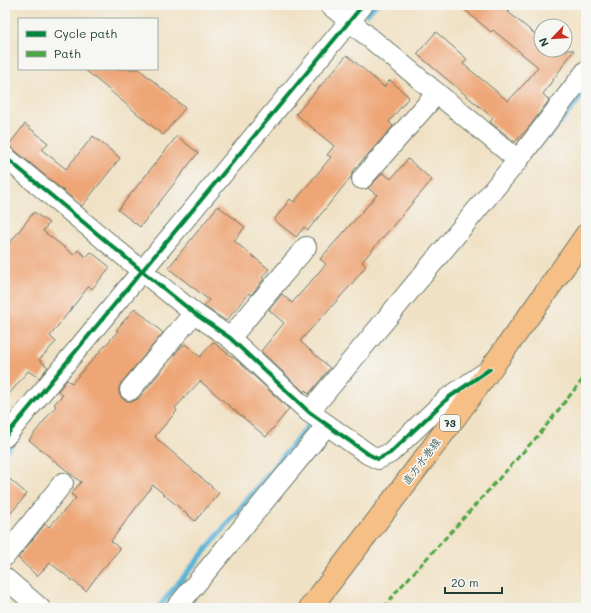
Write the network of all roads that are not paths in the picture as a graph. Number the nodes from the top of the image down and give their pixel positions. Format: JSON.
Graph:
{"nodes":[{"id":1,"x":330,"y":5,"type":"edge"},
{"id":2,"x":363,"y":5,"type":"edge"},
{"id":3,"x":355,"y":25,"type":"junction"},
{"id":4,"x":586,"y":71,"type":"edge"},
{"id":5,"x":437,"y":93,"type":"junction"},
{"id":6,"x":5,"y":157,"type":"edge"},
{"id":7,"x":518,"y":160,"type":"junction"},
{"id":8,"x":362,"y":179,"type":"dead end"},
{"id":9,"x":586,"y":235,"type":"edge"},
{"id":10,"x":306,"y":247,"type":"dead end"},
{"id":11,"x":147,"y":275,"type":"junction"},
{"id":12,"x":194,"y":313,"type":"junction"},
{"id":13,"x":230,"y":338,"type":"junction"},
{"id":14,"x":490,"y":369,"type":"junction"},
{"id":15,"x":130,"y":390,"type":"dead end"},
{"id":16,"x":317,"y":418,"type":"junction"},
{"id":17,"x":5,"y":438,"type":"edge"},
{"id":18,"x":63,"y":483,"type":"dead end"},
{"id":19,"x":5,"y":556,"type":"edge"},
{"id":20,"x":5,"y":578,"type":"edge"},
{"id":21,"x":40,"y":608,"type":"edge"},
{"id":22,"x":176,"y":608,"type":"edge"},
{"id":23,"x":310,"y":608,"type":"edge"}],
"edges":[{"from":1,"to":3,"type":"street"},
{"from":2,"to":3,"type":"street"},
{"from":3,"to":5,"type":"street"},
{"from":3,"to":11,"type":"street"},
{"from":4,"to":7,"type":"street"},
{"from":5,"to":7,"type":"street"},
{"from":5,"to":8,"type":"street"},
{"from":6,"to":11,"type":"street"},
{"from":7,"to":16,"type":"street"},
{"from":9,"to":14,"type":"main road","name":"直方水巻線","number":"73"},
{"from":10,"to":13,"type":"street"},
{"from":11,"to":12,"type":"street"},
{"from":11,"to":17,"type":"street"},
{"from":12,"to":13,"type":"street"},
{"from":12,"to":15,"type":"street"},
{"from":13,"to":16,"type":"street"},
{"from":14,"to":16,"type":"street"},
{"from":14,"to":23,"type":"main road","name":"直方水巻線","number":"73"},
{"from":16,"to":22,"type":"street"},
{"from":18,"to":19,"type":"street"},
{"from":20,"to":21,"type":"street"}]}
